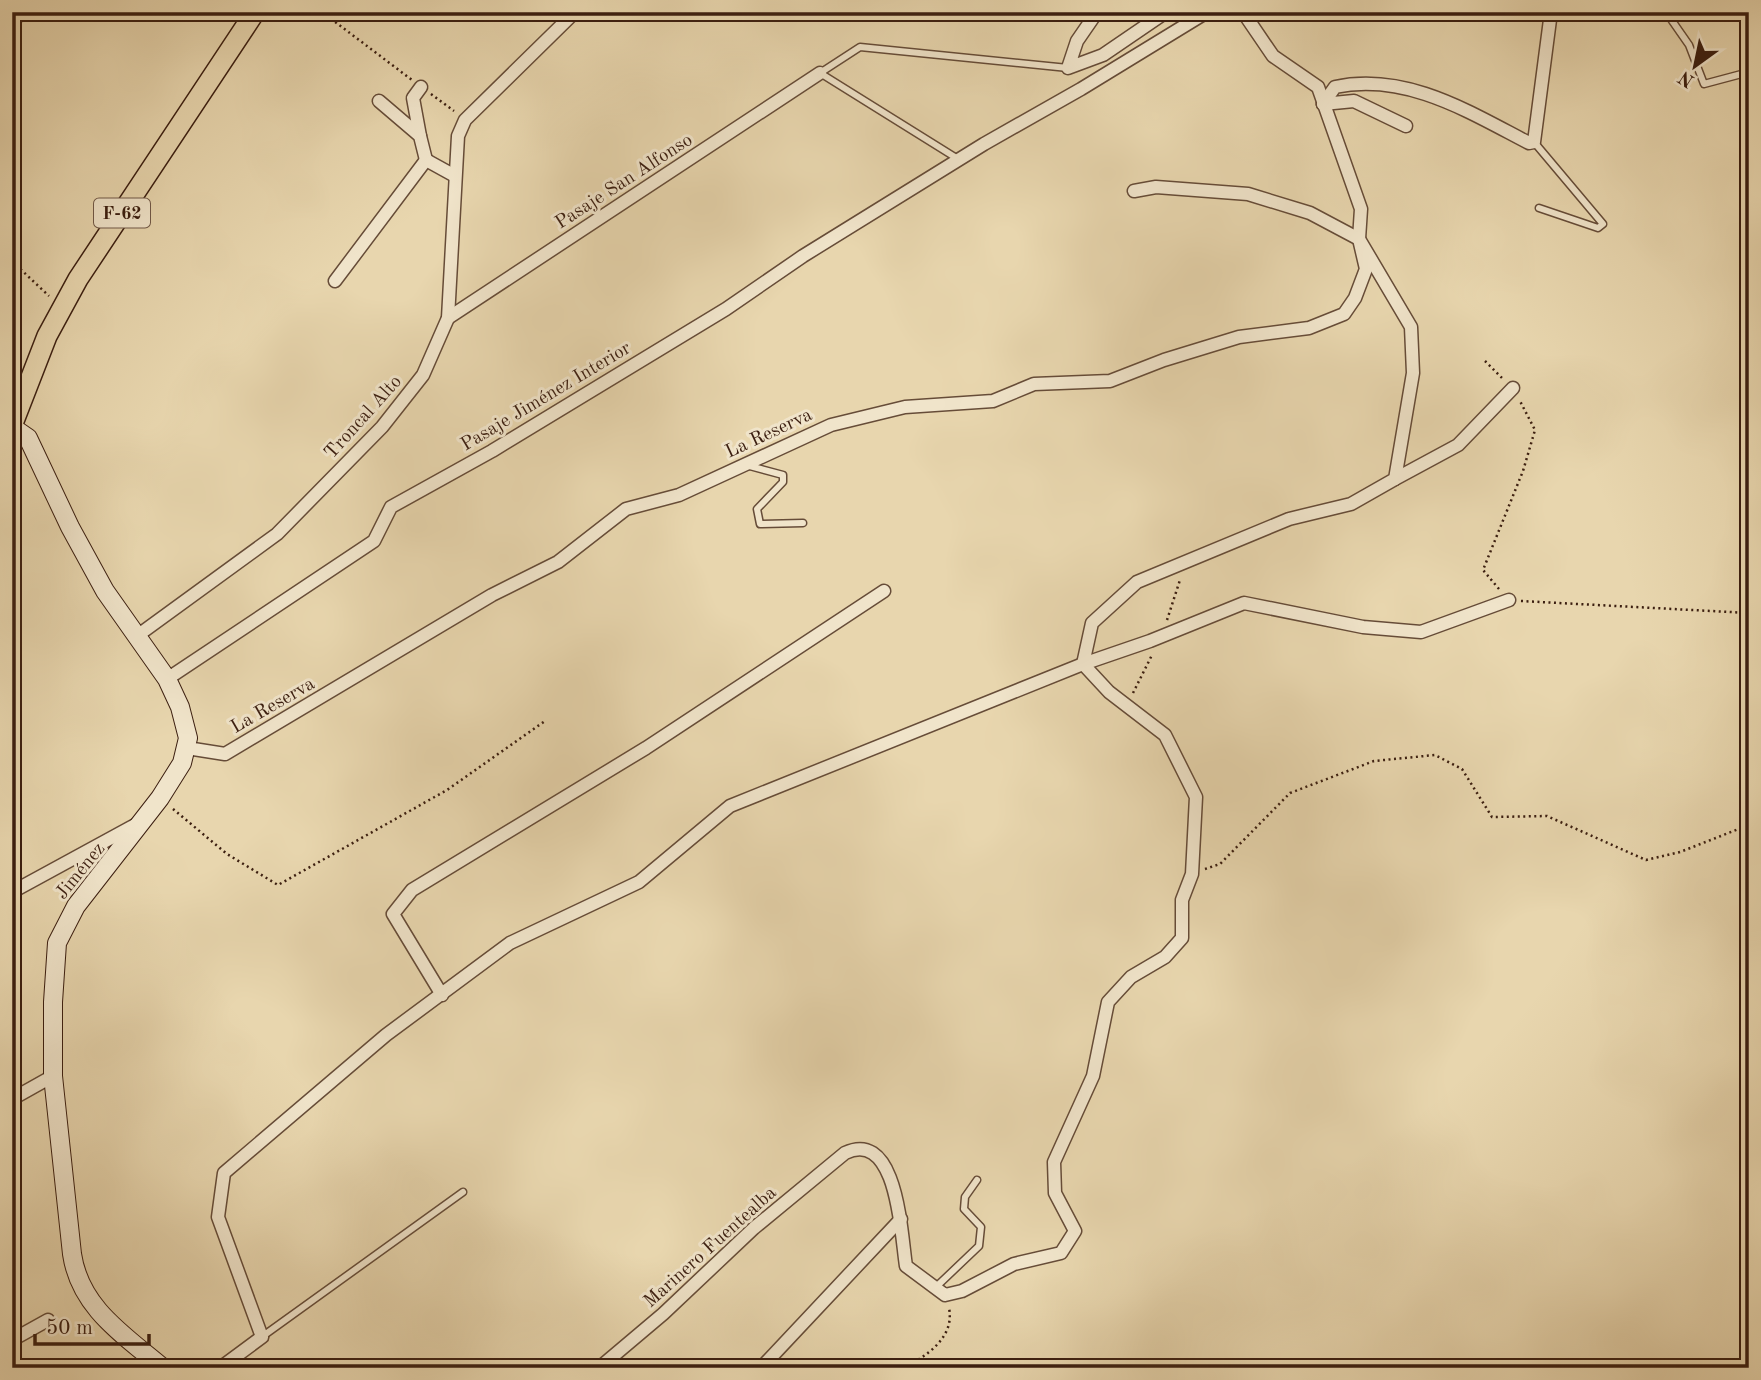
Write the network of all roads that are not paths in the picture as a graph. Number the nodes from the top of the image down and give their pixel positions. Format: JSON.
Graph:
{"nodes":[{"id":1,"x":19,"y":12,"type":"edge"},
{"id":2,"x":255,"y":12,"type":"edge"},
{"id":3,"x":575,"y":12,"type":"edge"},
{"id":4,"x":1097,"y":12,"type":"edge"},
{"id":5,"x":1166,"y":12,"type":"edge"},
{"id":6,"x":1207,"y":12,"type":"edge"},
{"id":7,"x":1243,"y":12,"type":"edge"},
{"id":8,"x":1551,"y":12,"type":"edge"},
{"id":9,"x":1666,"y":12,"type":"edge"},
{"id":10,"x":12,"y":18,"type":"edge"},
{"id":11,"x":1068,"y":68,"type":"junction"},
{"id":12,"x":1749,"y":72,"type":"edge"},
{"id":13,"x":820,"y":73,"type":"junction"},
{"id":14,"x":421,"y":87,"type":"road end"},
{"id":15,"x":379,"y":101,"type":"dead end"},
{"id":16,"x":1323,"y":104,"type":"junction"},
{"id":17,"x":1406,"y":126,"type":"dead end"},
{"id":18,"x":420,"y":136,"type":"junction"},
{"id":19,"x":1534,"y":142,"type":"junction"},
{"id":20,"x":426,"y":160,"type":"junction"},
{"id":21,"x":960,"y":160,"type":"junction"},
{"id":22,"x":455,"y":176,"type":"junction"},
{"id":23,"x":1134,"y":191,"type":"dead end"},
{"id":24,"x":1539,"y":208,"type":"dead end"},
{"id":25,"x":1359,"y":239,"type":"junction"},
{"id":26,"x":335,"y":281,"type":"dead end"},
{"id":27,"x":448,"y":318,"type":"junction"},
{"id":28,"x":1513,"y":388,"type":"road end"},
{"id":29,"x":12,"y":427,"type":"edge"},
{"id":30,"x":744,"y":465,"type":"junction"},
{"id":31,"x":1395,"y":479,"type":"junction"},
{"id":32,"x":803,"y":523,"type":"dead end"},
{"id":33,"x":884,"y":591,"type":"dead end"},
{"id":34,"x":1509,"y":600,"type":"road end"},
{"id":35,"x":137,"y":636,"type":"junction"},
{"id":36,"x":1083,"y":664,"type":"junction"},
{"id":37,"x":167,"y":679,"type":"junction"},
{"id":38,"x":187,"y":748,"type":"junction"},
{"id":39,"x":146,"y":818,"type":"junction"},
{"id":40,"x":12,"y":892,"type":"edge"},
{"id":41,"x":442,"y":995,"type":"junction"},
{"id":42,"x":53,"y":1076,"type":"junction"},
{"id":43,"x":12,"y":1099,"type":"edge"},
{"id":44,"x":977,"y":1180,"type":"dead end"},
{"id":45,"x":463,"y":1192,"type":"dead end"},
{"id":46,"x":901,"y":1220,"type":"junction"},
{"id":47,"x":941,"y":1291,"type":"junction"},
{"id":48,"x":48,"y":1320,"type":"dead end"},
{"id":49,"x":262,"y":1337,"type":"junction"},
{"id":50,"x":12,"y":1340,"type":"edge"},
{"id":51,"x":163,"y":1368,"type":"edge"},
{"id":52,"x":220,"y":1368,"type":"edge"},
{"id":53,"x":599,"y":1368,"type":"edge"},
{"id":54,"x":761,"y":1368,"type":"edge"}],
"edges":[{"from":1,"to":10,"type":"street"},
{"from":2,"to":29,"type":"main road","number":"F-62"},
{"from":3,"to":22,"type":"street","name":"Troncal Alto"},
{"from":4,"to":11,"type":"street"},
{"from":5,"to":11,"type":"street"},
{"from":6,"to":21,"type":"street","name":"Pasaje Jiménez Interior"},
{"from":7,"to":16,"type":"street","name":"La Reserva"},
{"from":8,"to":19,"type":"street"},
{"from":9,"to":12,"type":"lane"},
{"from":11,"to":13,"type":"lane"},
{"from":13,"to":21,"type":"lane"},
{"from":13,"to":27,"type":"street","name":"Pasaje San Alfonso"},
{"from":14,"to":18,"type":"street"},
{"from":15,"to":18,"type":"street"},
{"from":16,"to":17,"type":"street"},
{"from":16,"to":19,"type":"street"},
{"from":16,"to":25,"type":"street","name":"La Reserva"},
{"from":18,"to":20,"type":"street"},
{"from":19,"to":24,"type":"lane"},
{"from":20,"to":22,"type":"street"},
{"from":20,"to":26,"type":"street"},
{"from":21,"to":37,"type":"street","name":"Pasaje Jiménez Interior"},
{"from":22,"to":27,"type":"street","name":"Troncal Alto"},
{"from":23,"to":25,"type":"street"},
{"from":25,"to":30,"type":"street","name":"La Reserva"},
{"from":25,"to":31,"type":"street"},
{"from":27,"to":35,"type":"street","name":"Troncal Alto"},
{"from":28,"to":31,"type":"street"},
{"from":29,"to":35,"type":"street"},
{"from":30,"to":32,"type":"lane"},
{"from":30,"to":38,"type":"street","name":"La Reserva"},
{"from":31,"to":36,"type":"street"},
{"from":33,"to":41,"type":"street"},
{"from":34,"to":36,"type":"street"},
{"from":35,"to":37,"type":"street"},
{"from":36,"to":41,"type":"street"},
{"from":36,"to":47,"type":"street"},
{"from":37,"to":38,"type":"street"},
{"from":38,"to":39,"type":"street","name":"Jiménez"},
{"from":39,"to":40,"type":"street"},
{"from":39,"to":42,"type":"street","name":"Jiménez"},
{"from":41,"to":49,"type":"street"},
{"from":42,"to":43,"type":"street"},
{"from":42,"to":51,"type":"street","name":"Jiménez"},
{"from":44,"to":47,"type":"lane"},
{"from":45,"to":49,"type":"lane"},
{"from":46,"to":47,"type":"street"},
{"from":46,"to":53,"type":"street","name":"Marinero Fuentealba"},
{"from":46,"to":54,"type":"street"},
{"from":48,"to":50,"type":"street"},
{"from":49,"to":52,"type":"street"}]}
